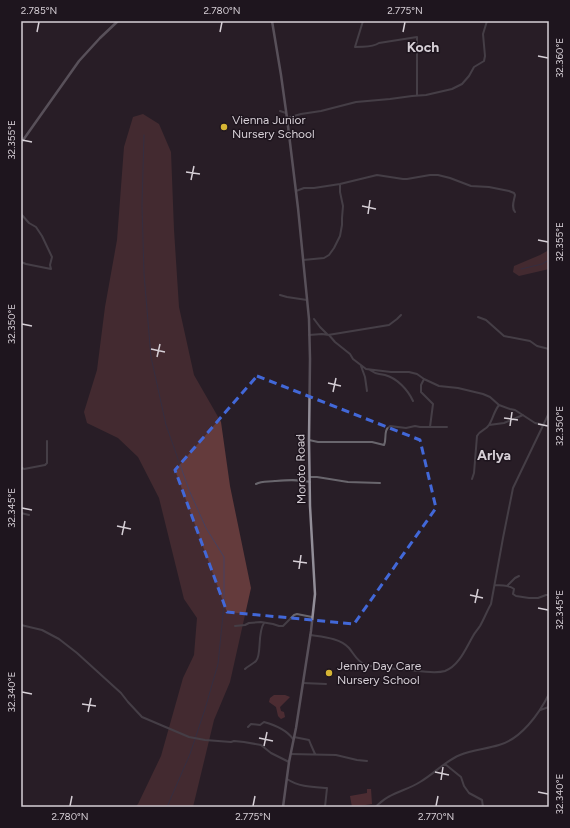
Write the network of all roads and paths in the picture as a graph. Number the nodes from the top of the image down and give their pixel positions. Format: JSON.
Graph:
{"nodes":[{"id":1,"x":118,"y":21,"type":"edge"},
{"id":2,"x":272,"y":21,"type":"edge"},
{"id":3,"x":363,"y":21,"type":"edge"},
{"id":4,"x":487,"y":21,"type":"edge"},
{"id":5,"x":417,"y":95,"type":"junction"},
{"id":6,"x":280,"y":111,"type":"dead end"},
{"id":7,"x":286,"y":112,"type":"junction"},
{"id":8,"x":287,"y":118,"type":"junction"},
{"id":9,"x":21,"y":143,"type":"edge"},
{"id":10,"x":340,"y":184,"type":"junction"},
{"id":11,"x":296,"y":191,"type":"junction"},
{"id":12,"x":515,"y":212,"type":"dead end"},
{"id":13,"x":21,"y":214,"type":"edge"},
{"id":14,"x":303,"y":260,"type":"junction"},
{"id":15,"x":21,"y":262,"type":"edge"},
{"id":16,"x":280,"y":295,"type":"dead end"},
{"id":17,"x":306,"y":300,"type":"junction"},
{"id":18,"x":401,"y":315,"type":"dead end"},
{"id":19,"x":478,"y":317,"type":"dead end"},
{"id":20,"x":314,"y":319,"type":"dead end"},
{"id":21,"x":309,"y":335,"type":"junction"},
{"id":22,"x":328,"y":335,"type":"junction"},
{"id":23,"x":549,"y":349,"type":"edge"},
{"id":24,"x":360,"y":365,"type":"junction"},
{"id":25,"x":368,"y":370,"type":"junction"},
{"id":26,"x":424,"y":379,"type":"junction"},
{"id":27,"x":368,"y":391,"type":"dead end"},
{"id":28,"x":413,"y":401,"type":"dead end"},
{"id":29,"x":499,"y":405,"type":"junction"},
{"id":30,"x":549,"y":413,"type":"edge"},
{"id":31,"x":523,"y":415,"type":"junction"},
{"id":32,"x":544,"y":424,"type":"junction"},
{"id":33,"x":489,"y":425,"type":"junction"},
{"id":34,"x":549,"y":426,"type":"edge"},
{"id":35,"x":430,"y":427,"type":"junction"},
{"id":36,"x":447,"y":428,"type":"dead end"},
{"id":37,"x":309,"y":440,"type":"junction"},
{"id":38,"x":47,"y":441,"type":"dead end"},
{"id":39,"x":21,"y":466,"type":"edge"},
{"id":40,"x":310,"y":477,"type":"junction"},
{"id":41,"x":472,"y":479,"type":"dead end"},
{"id":42,"x":310,"y":482,"type":"junction"},
{"id":43,"x":380,"y":483,"type":"dead end"},
{"id":44,"x":256,"y":484,"type":"dead end"},
{"id":45,"x":21,"y":513,"type":"edge"},
{"id":46,"x":29,"y":515,"type":"dead end"},
{"id":47,"x":519,"y":576,"type":"dead end"},
{"id":48,"x":495,"y":585,"type":"junction"},
{"id":49,"x":507,"y":586,"type":"junction"},
{"id":50,"x":549,"y":595,"type":"edge"},
{"id":51,"x":312,"y":617,"type":"junction"},
{"id":52,"x":264,"y":623,"type":"junction"},
{"id":53,"x":21,"y":625,"type":"edge"},
{"id":54,"x":235,"y":626,"type":"dead end"},
{"id":55,"x":310,"y":635,"type":"junction"},
{"id":56,"x":245,"y":668,"type":"dead end"},
{"id":57,"x":302,"y":683,"type":"junction"},
{"id":58,"x":326,"y":684,"type":"dead end"},
{"id":59,"x":549,"y":694,"type":"edge"},
{"id":60,"x":549,"y":707,"type":"edge"},
{"id":61,"x":539,"y":710,"type":"junction"},
{"id":62,"x":248,"y":728,"type":"dead end"},
{"id":63,"x":294,"y":738,"type":"junction"},
{"id":64,"x":291,"y":754,"type":"junction"},
{"id":65,"x":315,"y":754,"type":"junction"},
{"id":66,"x":367,"y":761,"type":"dead end"},
{"id":67,"x":289,"y":762,"type":"junction"},
{"id":68,"x":445,"y":764,"type":"junction"},
{"id":69,"x":287,"y":779,"type":"junction"},
{"id":70,"x":283,"y":807,"type":"edge"},
{"id":71,"x":324,"y":807,"type":"edge"},
{"id":72,"x":375,"y":807,"type":"edge"},
{"id":73,"x":484,"y":807,"type":"edge"}],
"edges":[{"from":1,"to":9,"type":"main road"},
{"from":2,"to":7,"type":"main road","name":"Moroto Road"},
{"from":3,"to":5,"type":"street"},
{"from":4,"to":5,"type":"street"},
{"from":5,"to":8,"type":"street"},
{"from":6,"to":7,"type":"street"},
{"from":7,"to":8,"type":"main road","name":"Moroto Road"},
{"from":8,"to":11,"type":"main road","name":"Moroto Road"},
{"from":10,"to":11,"type":"street"},
{"from":10,"to":12,"type":"street"},
{"from":10,"to":14,"type":"street"},
{"from":11,"to":14,"type":"main road","name":"Moroto Road"},
{"from":13,"to":15,"type":"street"},
{"from":14,"to":17,"type":"main road","name":"Moroto Road"},
{"from":16,"to":17,"type":"street"},
{"from":17,"to":21,"type":"main road","name":"Moroto Road"},
{"from":18,"to":22,"type":"street"},
{"from":19,"to":23,"type":"street"},
{"from":20,"to":22,"type":"street"},
{"from":21,"to":22,"type":"street"},
{"from":21,"to":37,"type":"main road","name":"Moroto Road"},
{"from":22,"to":24,"type":"street"},
{"from":24,"to":25,"type":"street"},
{"from":24,"to":27,"type":"street"},
{"from":25,"to":26,"type":"street"},
{"from":25,"to":28,"type":"street"},
{"from":26,"to":29,"type":"street"},
{"from":26,"to":35,"type":"street"},
{"from":29,"to":31,"type":"street"},
{"from":29,"to":33,"type":"street"},
{"from":30,"to":32,"type":"street"},
{"from":31,"to":32,"type":"street"},
{"from":31,"to":33,"type":"street"},
{"from":32,"to":34,"type":"street"},
{"from":32,"to":48,"type":"street"},
{"from":33,"to":41,"type":"street"},
{"from":35,"to":36,"type":"street"},
{"from":35,"to":37,"type":"street"},
{"from":37,"to":40,"type":"main road","name":"Moroto Road"},
{"from":38,"to":39,"type":"street"},
{"from":40,"to":42,"type":"main road","name":"Moroto Road"},
{"from":40,"to":43,"type":"street"},
{"from":42,"to":44,"type":"street"},
{"from":42,"to":51,"type":"main road","name":"Moroto Road"},
{"from":45,"to":46,"type":"street"},
{"from":47,"to":49,"type":"street"},
{"from":48,"to":49,"type":"street"},
{"from":48,"to":55,"type":"street"},
{"from":49,"to":50,"type":"street"},
{"from":51,"to":52,"type":"street"},
{"from":51,"to":55,"type":"main road","name":"Moroto Road"},
{"from":52,"to":54,"type":"street"},
{"from":52,"to":56,"type":"street"},
{"from":53,"to":67,"type":"street"},
{"from":55,"to":57,"type":"main road","name":"Moroto Road"},
{"from":57,"to":58,"type":"street"},
{"from":57,"to":63,"type":"main road","name":"Moroto Road"},
{"from":59,"to":61,"type":"street"},
{"from":60,"to":61,"type":"street"},
{"from":61,"to":68,"type":"street"},
{"from":62,"to":63,"type":"street"},
{"from":63,"to":64,"type":"main road","name":"Moroto Road"},
{"from":63,"to":65,"type":"street"},
{"from":64,"to":65,"type":"street"},
{"from":64,"to":67,"type":"main road","name":"Moroto Road"},
{"from":65,"to":66,"type":"street"},
{"from":67,"to":69,"type":"main road","name":"Moroto Road"},
{"from":68,"to":72,"type":"street"},
{"from":68,"to":73,"type":"street"},
{"from":69,"to":70,"type":"main road","name":"Moroto Road"},
{"from":69,"to":71,"type":"street"}]}
